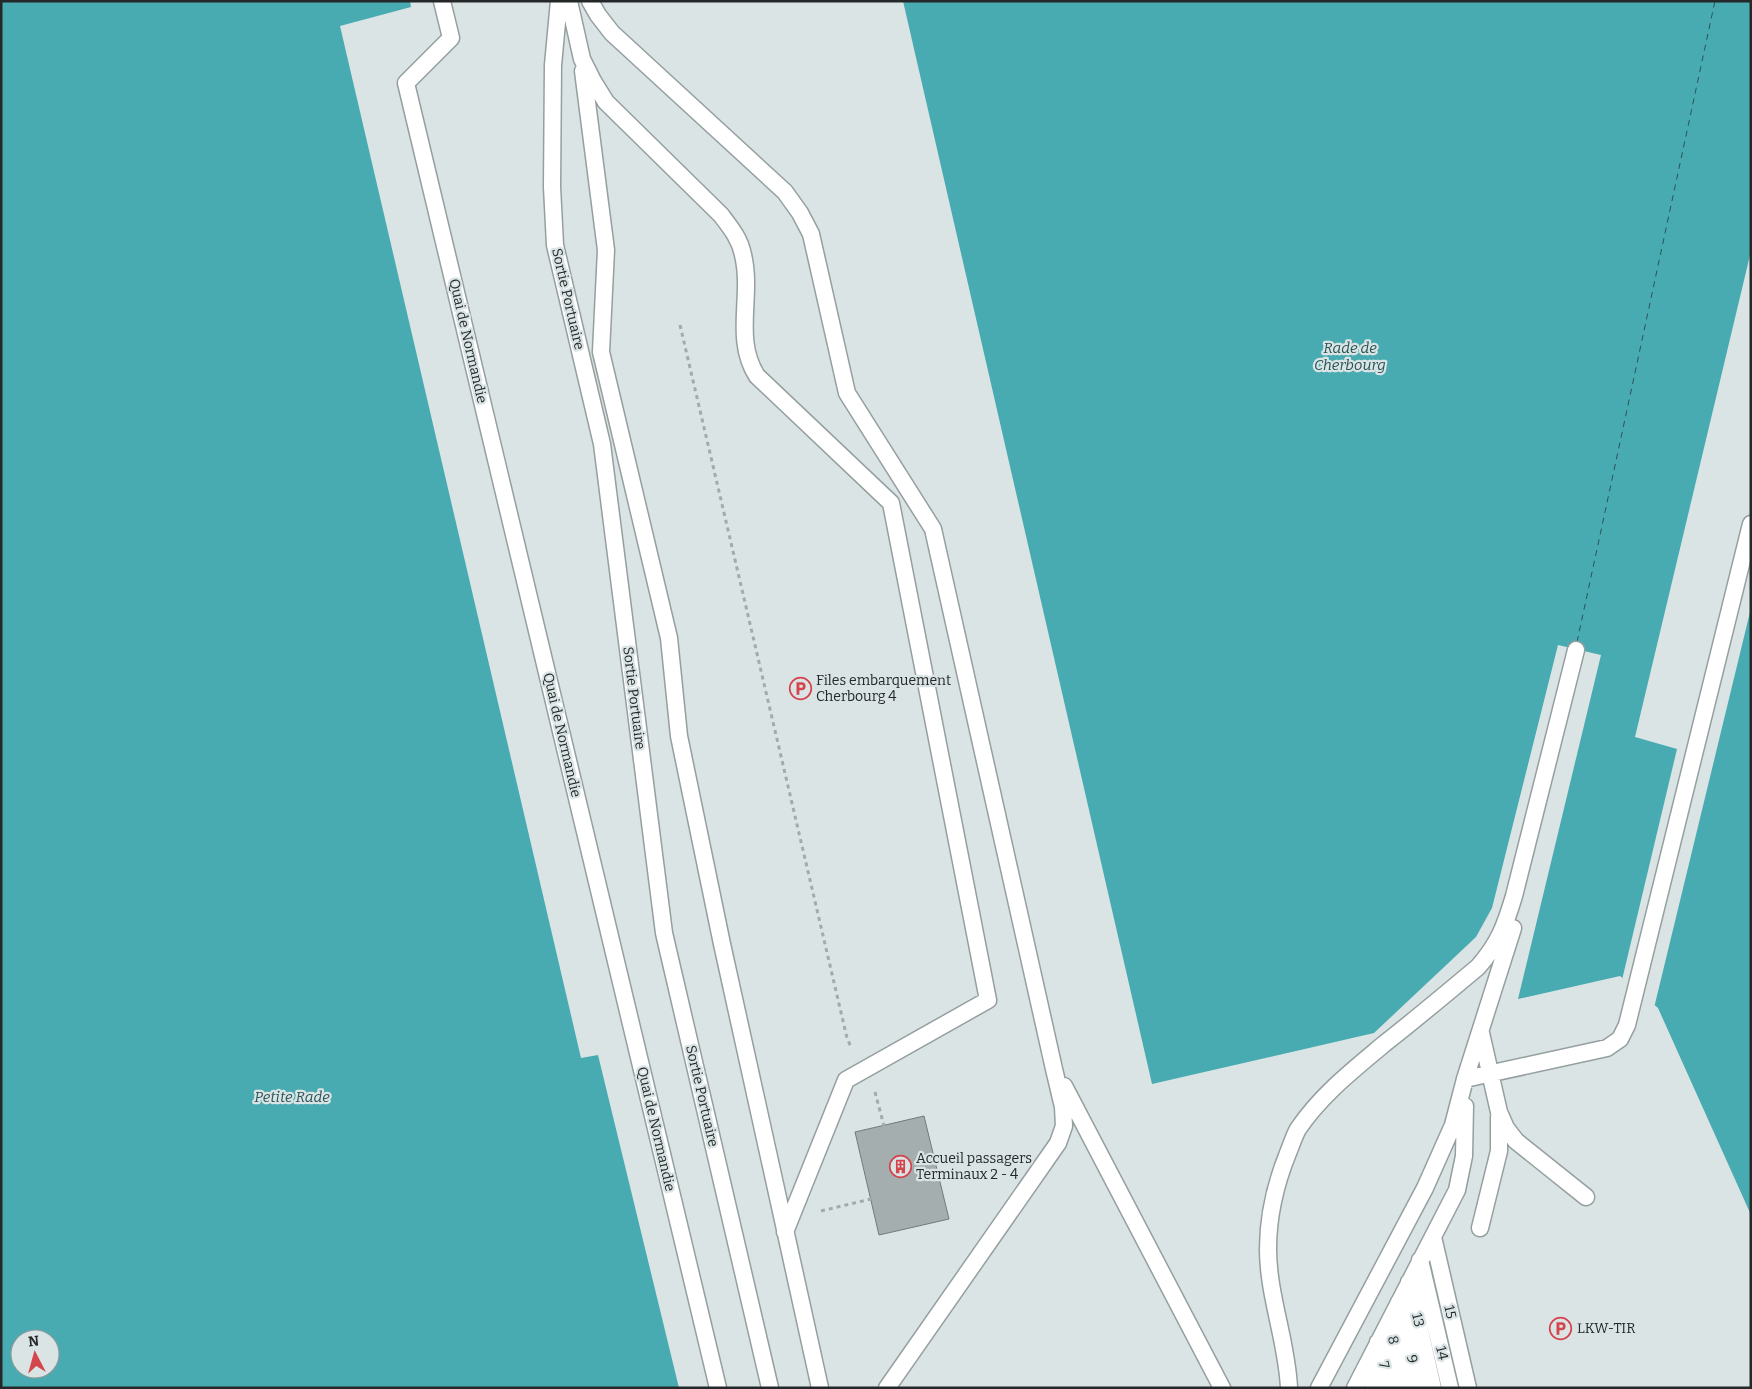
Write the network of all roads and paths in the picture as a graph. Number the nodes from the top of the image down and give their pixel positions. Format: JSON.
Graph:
{"nodes":[{"id":1,"x":442,"y":1,"type":"edge"},
{"id":2,"x":559,"y":1,"type":"edge"},
{"id":3,"x":569,"y":1,"type":"edge"},
{"id":4,"x":590,"y":1,"type":"edge"},
{"id":5,"x":582,"y":59,"type":"junction"},
{"id":6,"x":680,"y":325,"type":"dead end"},
{"id":7,"x":1751,"y":524,"type":"edge"},
{"id":8,"x":1481,"y":1031,"type":"junction"},
{"id":9,"x":1054,"y":1069,"type":"junction"},
{"id":10,"x":863,"y":1070,"type":"junction"},
{"id":11,"x":1490,"y":1074,"type":"junction"},
{"id":12,"x":1465,"y":1079,"type":"junction"},
{"id":13,"x":1499,"y":1112,"type":"junction"},
{"id":14,"x":884,"y":1126,"type":"dead end"},
{"id":15,"x":1586,"y":1197,"type":"dead end"},
{"id":16,"x":1480,"y":1228,"type":"dead end"},
{"id":17,"x":785,"y":1232,"type":"junction"},
{"id":18,"x":1432,"y":1237,"type":"junction"},
{"id":19,"x":1420,"y":1260,"type":"junction"},
{"id":20,"x":1409,"y":1282,"type":"junction"},
{"id":21,"x":1399,"y":1302,"type":"junction"},
{"id":22,"x":1389,"y":1322,"type":"junction"},
{"id":23,"x":1378,"y":1342,"type":"junction"},
{"id":24,"x":1368,"y":1363,"type":"junction"},
{"id":25,"x":1357,"y":1386,"type":"edge"},
{"id":26,"x":718,"y":1388,"type":"edge"},
{"id":27,"x":770,"y":1388,"type":"edge"},
{"id":28,"x":820,"y":1388,"type":"edge"},
{"id":29,"x":887,"y":1388,"type":"edge"},
{"id":30,"x":1222,"y":1388,"type":"edge"},
{"id":31,"x":1290,"y":1388,"type":"edge"},
{"id":32,"x":1319,"y":1388,"type":"edge"},
{"id":33,"x":1374,"y":1388,"type":"edge"},
{"id":34,"x":1389,"y":1388,"type":"edge"},
{"id":35,"x":1404,"y":1388,"type":"edge"},
{"id":36,"x":1419,"y":1388,"type":"edge"},
{"id":37,"x":1433,"y":1388,"type":"edge"},
{"id":38,"x":1450,"y":1388,"type":"edge"},
{"id":39,"x":1468,"y":1388,"type":"edge"}],
"edges":[{"from":1,"to":26,"type":"lane","name":"Quai de Normandie"},
{"from":2,"to":27,"type":"lane","name":"Sortie Portuaire"},
{"from":3,"to":5,"type":"lane"},
{"from":4,"to":9,"type":"lane"},
{"from":5,"to":10,"type":"lane"},
{"from":5,"to":17,"type":"lane"},
{"from":6,"to":10,"type":"path"},
{"from":7,"to":11,"type":"lane"},
{"from":8,"to":11,"type":"lane"},
{"from":8,"to":12,"type":"lane"},
{"from":8,"to":31,"type":"lane"},
{"from":9,"to":29,"type":"lane"},
{"from":9,"to":30,"type":"lane"},
{"from":10,"to":14,"type":"path"},
{"from":10,"to":17,"type":"lane"},
{"from":11,"to":12,"type":"lane"},
{"from":11,"to":13,"type":"lane"},
{"from":12,"to":18,"type":"lane"},
{"from":12,"to":32,"type":"lane"},
{"from":13,"to":15,"type":"lane"},
{"from":13,"to":16,"type":"lane"},
{"from":17,"to":28,"type":"lane"},
{"from":18,"to":19,"type":"lane"},
{"from":18,"to":39,"type":"lane","name":"15"},
{"from":19,"to":20,"type":"lane"},
{"from":19,"to":38,"type":"lane","name":"14"},
{"from":20,"to":21,"type":"lane"},
{"from":20,"to":37,"type":"lane","name":"13"},
{"from":21,"to":22,"type":"lane"},
{"from":21,"to":36,"type":"lane","name":"9"},
{"from":22,"to":23,"type":"lane"},
{"from":22,"to":35,"type":"lane","name":"8"},
{"from":23,"to":24,"type":"lane"},
{"from":23,"to":34,"type":"lane","name":"7"},
{"from":24,"to":25,"type":"lane"},
{"from":24,"to":33,"type":"lane"}]}
